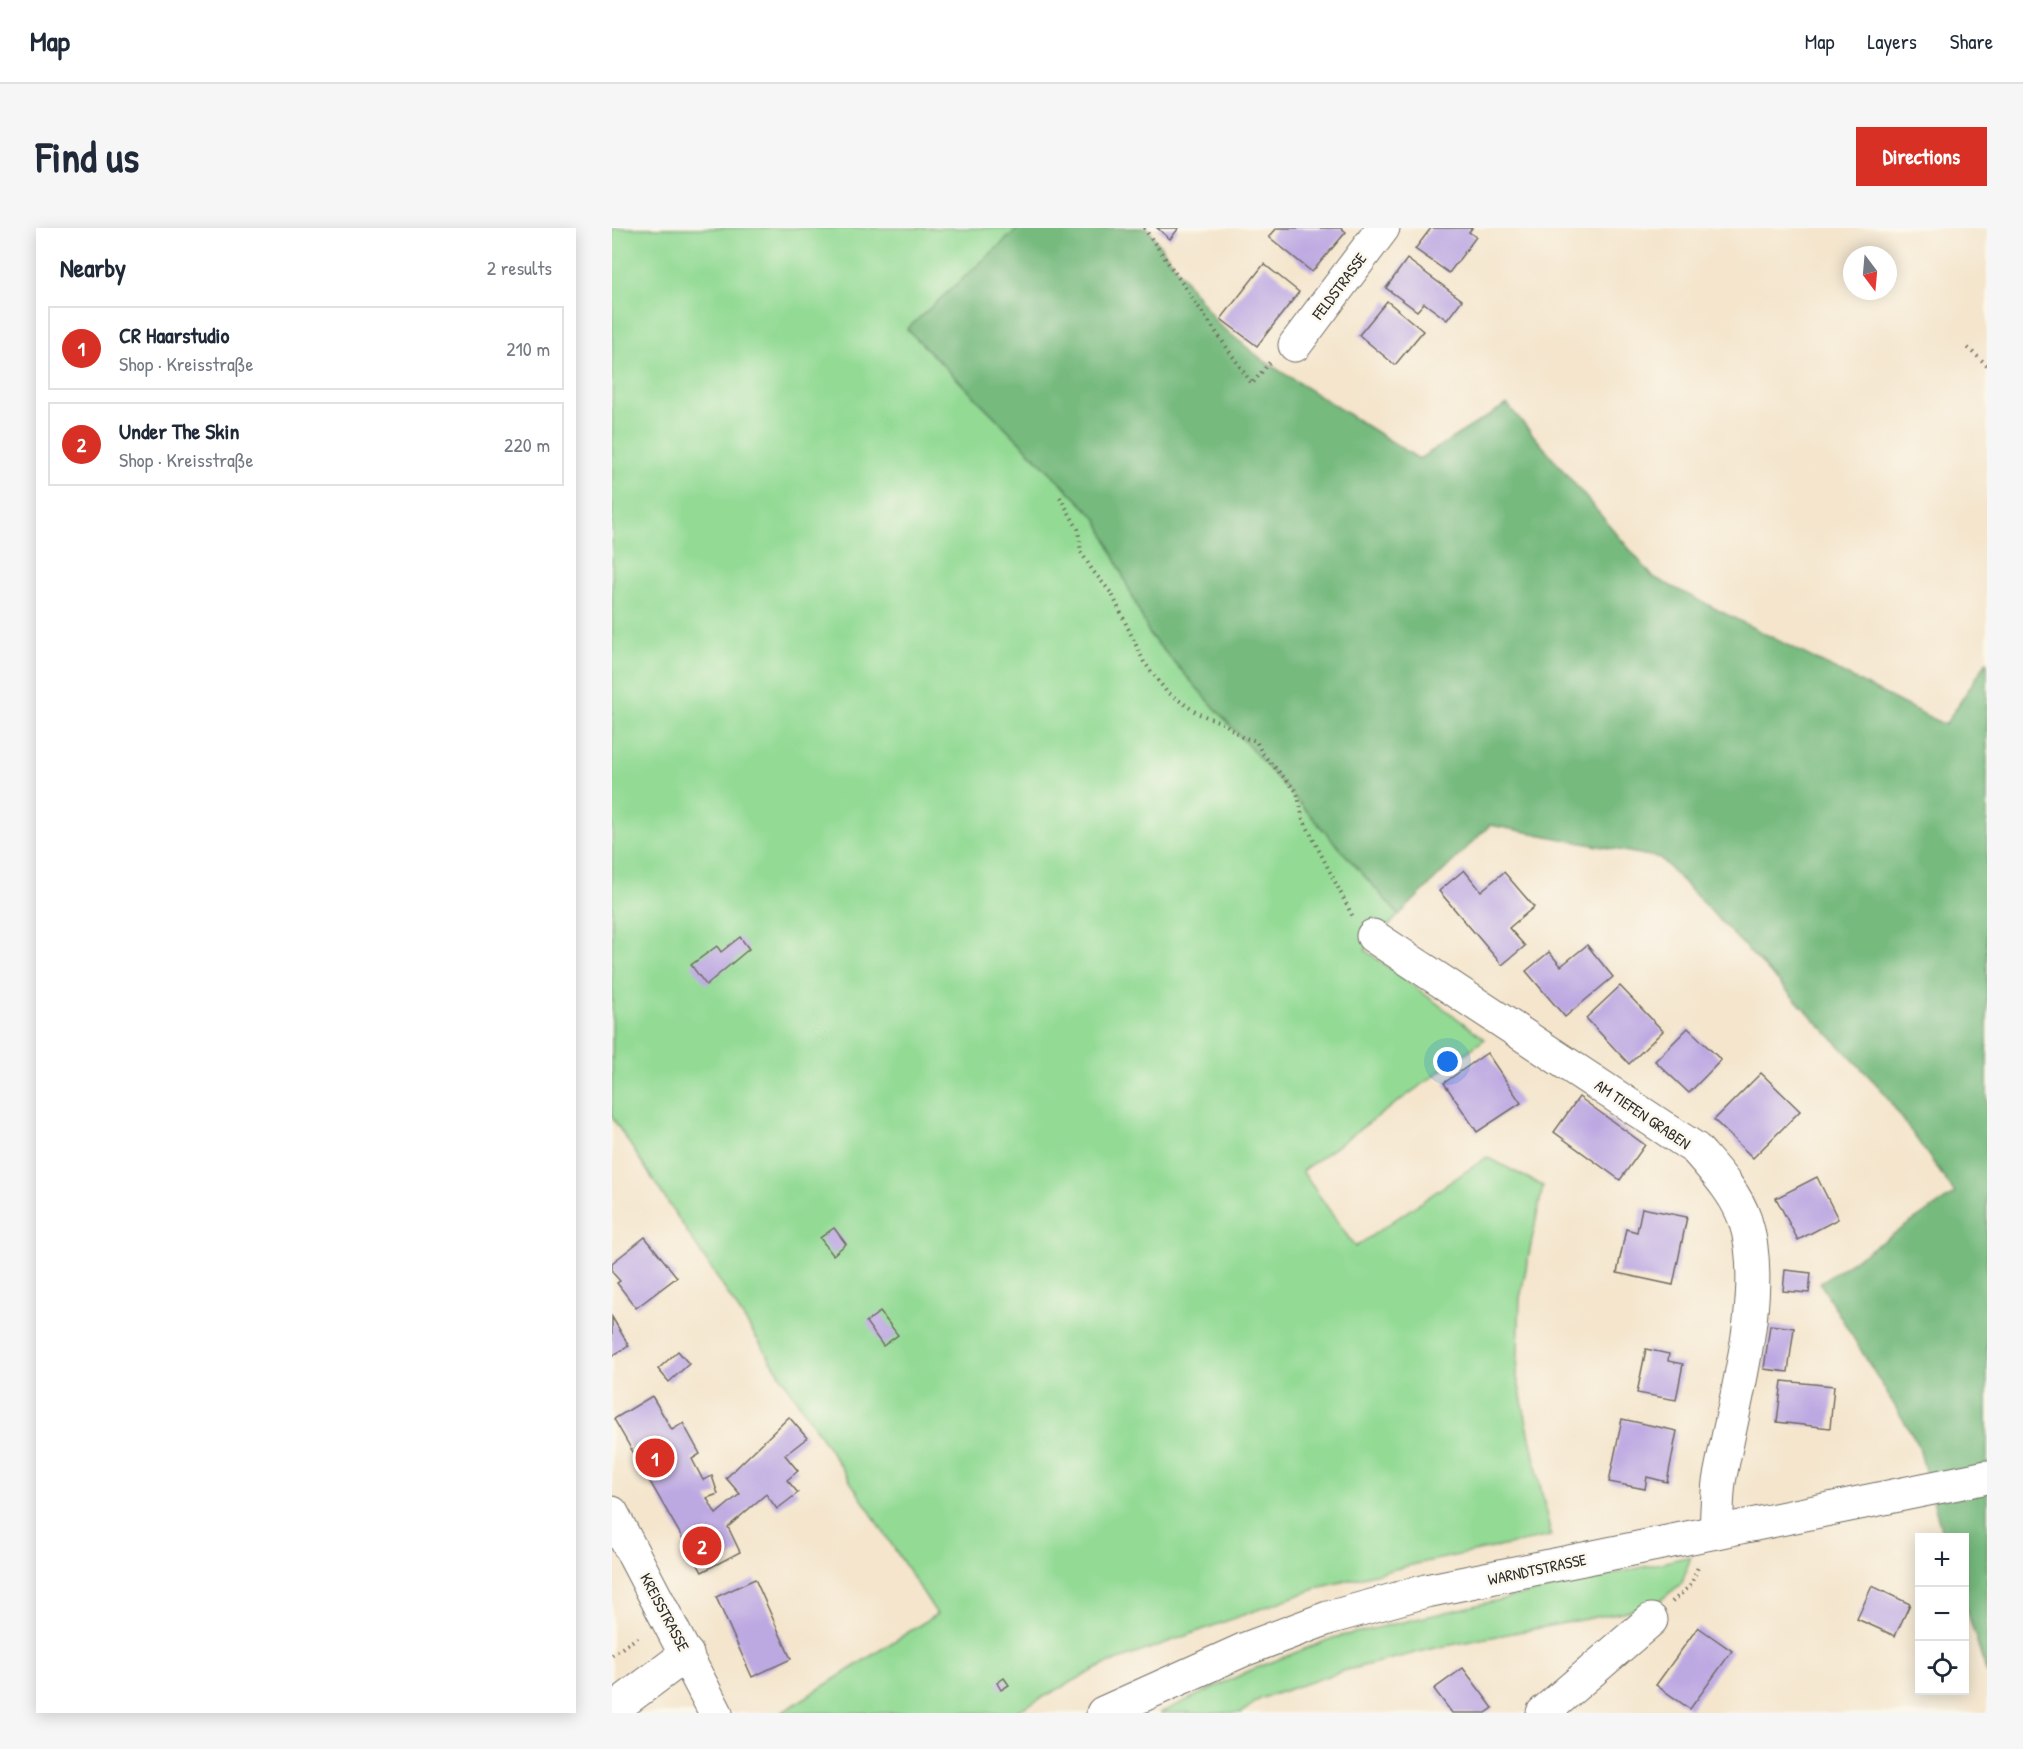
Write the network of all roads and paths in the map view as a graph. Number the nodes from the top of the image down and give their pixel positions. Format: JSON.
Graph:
{"nodes":[{"id":1,"x":1144,"y":228,"type":"edge"},
{"id":2,"x":1383,"y":228,"type":"edge"},
{"id":3,"x":1295,"y":345,"type":"joint"},
{"id":4,"x":1968,"y":348,"type":"dead end"},
{"id":5,"x":1987,"y":365,"type":"edge"},
{"id":6,"x":1060,"y":498,"type":"dead end"},
{"id":7,"x":1373,"y":936,"type":"joint"},
{"id":8,"x":1987,"y":1478,"type":"edge"},
{"id":9,"x":612,"y":1513,"type":"edge"},
{"id":10,"x":1709,"y":1546,"type":"junction"},
{"id":11,"x":1651,"y":1620,"type":"joint"},
{"id":12,"x":687,"y":1654,"type":"junction"},
{"id":13,"x":612,"y":1710,"type":"edge"},
{"id":14,"x":716,"y":1713,"type":"edge"},
{"id":15,"x":1103,"y":1713,"type":"edge"},
{"id":16,"x":1544,"y":1713,"type":"edge"}],
"edges":[{"from":1,"to":3,"type":"path"},
{"from":2,"to":3,"type":"street","name":"FELDSTRASSE"},
{"from":4,"to":5,"type":"path"},
{"from":6,"to":7,"type":"path"},
{"from":7,"to":10,"type":"street","name":"AM TIEFEN GRABEN"},
{"from":8,"to":10,"type":"street","name":"WARNDTSTRASSE"},
{"from":9,"to":12,"type":"street","name":"KREISSTRASSE"},
{"from":10,"to":11,"type":"path"},
{"from":10,"to":15,"type":"street","name":"WARNDTSTRASSE"},
{"from":11,"to":16,"type":"street"},
{"from":12,"to":13,"type":"street"},
{"from":12,"to":14,"type":"street","name":"KREISSTRASSE"}]}
